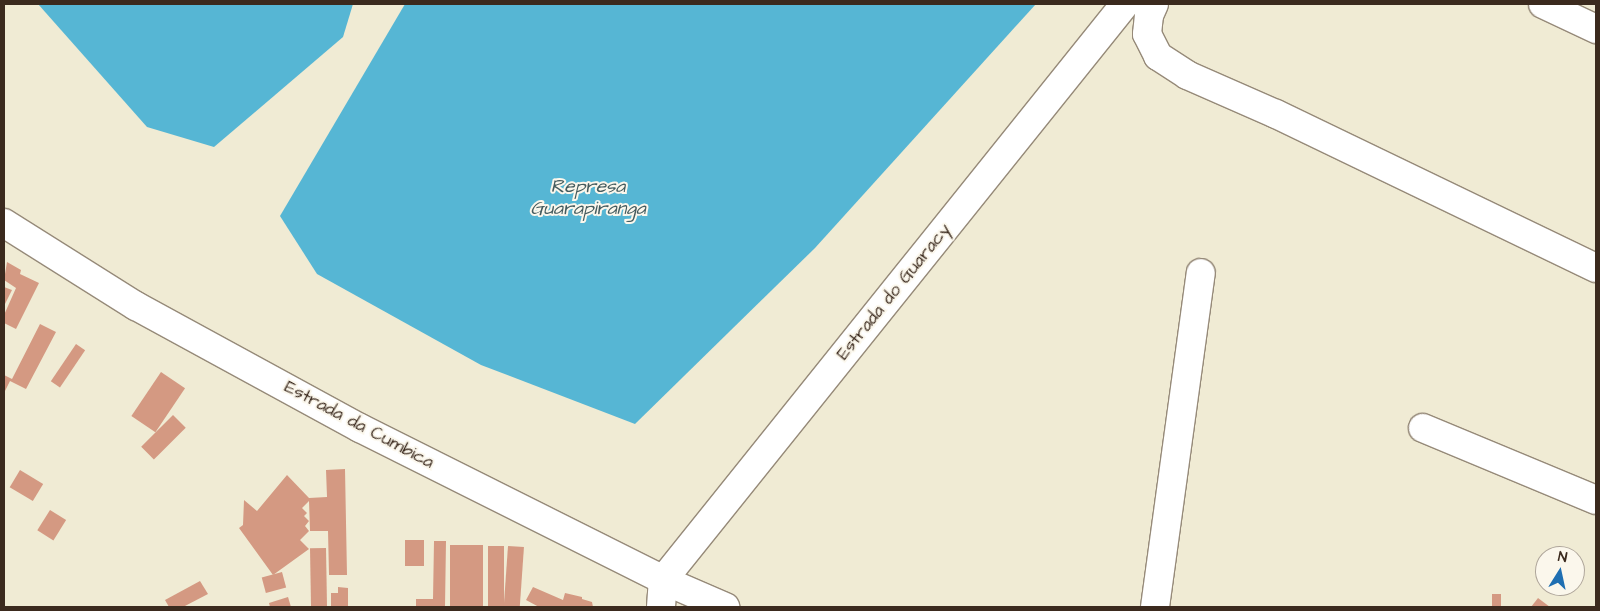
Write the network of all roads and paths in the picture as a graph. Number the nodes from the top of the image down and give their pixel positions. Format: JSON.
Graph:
{"nodes":[{"id":1,"x":1125,"y":4,"type":"edge"},
{"id":2,"x":1154,"y":4,"type":"edge"},
{"id":3,"x":1543,"y":4,"type":"edge"},
{"id":4,"x":1596,"y":29,"type":"edge"},
{"id":5,"x":4,"y":223,"type":"edge"},
{"id":6,"x":1596,"y":268,"type":"edge"},
{"id":7,"x":1201,"y":273,"type":"dead end"},
{"id":8,"x":1424,"y":428,"type":"dead end"},
{"id":9,"x":1596,"y":500,"type":"edge"},
{"id":10,"x":663,"y":580,"type":"junction"},
{"id":11,"x":661,"y":607,"type":"edge"},
{"id":12,"x":725,"y":607,"type":"edge"},
{"id":13,"x":1155,"y":607,"type":"edge"}],
"edges":[{"from":1,"to":10,"type":"street","name":"Estrada do Guaracy"},
{"from":2,"to":6,"type":"street"},
{"from":3,"to":4,"type":"street"},
{"from":5,"to":10,"type":"street","name":"Estrada da Cumbica"},
{"from":7,"to":13,"type":"street"},
{"from":8,"to":9,"type":"street"},
{"from":10,"to":11,"type":"street"},
{"from":10,"to":12,"type":"street","name":"Estrada da Cumbica"}]}
